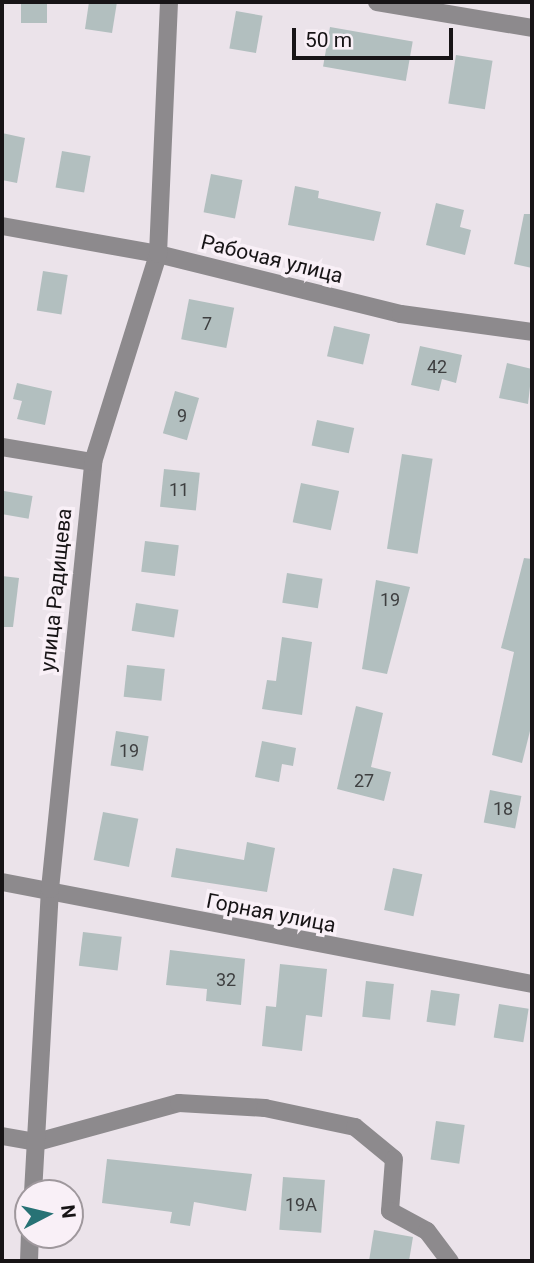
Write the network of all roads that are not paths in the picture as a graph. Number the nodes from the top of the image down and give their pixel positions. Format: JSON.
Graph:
{"nodes":[{"id":1,"x":170,"y":2,"type":"edge"},
{"id":2,"x":377,"y":2,"type":"edge"},
{"id":3,"x":532,"y":28,"type":"edge"},
{"id":4,"x":2,"y":226,"type":"edge"},
{"id":5,"x":158,"y":254,"type":"junction"},
{"id":6,"x":532,"y":331,"type":"edge"},
{"id":7,"x":2,"y":447,"type":"edge"},
{"id":8,"x":93,"y":463,"type":"junction"},
{"id":9,"x":2,"y":881,"type":"edge"},
{"id":10,"x":50,"y":889,"type":"junction"},
{"id":11,"x":532,"y":984,"type":"edge"},
{"id":12,"x":2,"y":1136,"type":"edge"},
{"id":13,"x":37,"y":1142,"type":"junction"},
{"id":14,"x":34,"y":1179,"type":"edge"},
{"id":15,"x":450,"y":1261,"type":"edge"}],
"edges":[{"from":1,"to":5,"type":"street","name":"улица Радищева"},
{"from":2,"to":3,"type":"street"},
{"from":4,"to":5,"type":"street","name":"Рабочая улица"},
{"from":5,"to":6,"type":"street","name":"Рабочая улица"},
{"from":5,"to":8,"type":"street","name":"улица Радищева"},
{"from":7,"to":8,"type":"street"},
{"from":8,"to":10,"type":"street","name":"улица Радищева"},
{"from":9,"to":10,"type":"street","name":"Горная улица"},
{"from":10,"to":11,"type":"street","name":"Горная улица"},
{"from":10,"to":13,"type":"street","name":"улица Радищева"},
{"from":12,"to":13,"type":"street"},
{"from":13,"to":14,"type":"street","name":"улица Радищева"},
{"from":13,"to":15,"type":"street"}]}
